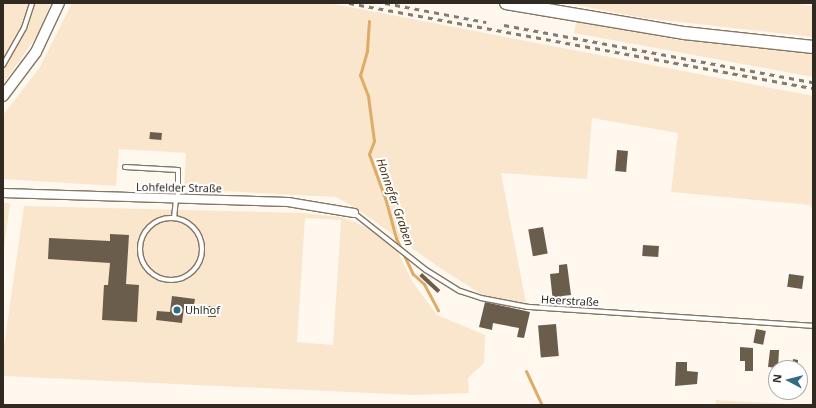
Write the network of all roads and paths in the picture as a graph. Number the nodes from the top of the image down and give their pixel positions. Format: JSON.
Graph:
{"nodes":[{"id":1,"x":32,"y":3,"type":"edge"},
{"id":2,"x":59,"y":3,"type":"edge"},
{"id":3,"x":506,"y":3,"type":"edge"},
{"id":4,"x":813,"y":47,"type":"edge"},
{"id":5,"x":3,"y":65,"type":"edge"},
{"id":6,"x":3,"y":96,"type":"edge"},
{"id":7,"x":125,"y":167,"type":"dead end"},
{"id":8,"x":3,"y":193,"type":"edge"},
{"id":9,"x":177,"y":199,"type":"junction"},
{"id":10,"x":354,"y":214,"type":"joint"},
{"id":11,"x":174,"y":218,"type":"junction"},
{"id":12,"x":813,"y":326,"type":"edge"}],
"edges":[{"from":1,"to":5,"type":"lane"},
{"from":2,"to":6,"type":"street"},
{"from":3,"to":4,"type":"main road"},
{"from":7,"to":9,"type":"lane"},
{"from":8,"to":9,"type":"street","name":"Lohfelder Straße"},
{"from":9,"to":10,"type":"street","name":"Lohfelder Straße"},
{"from":9,"to":11,"type":"lane"},
{"from":10,"to":12,"type":"lane","name":"Heerstraße"},
{"from":11,"to":11,"type":"lane"}]}
